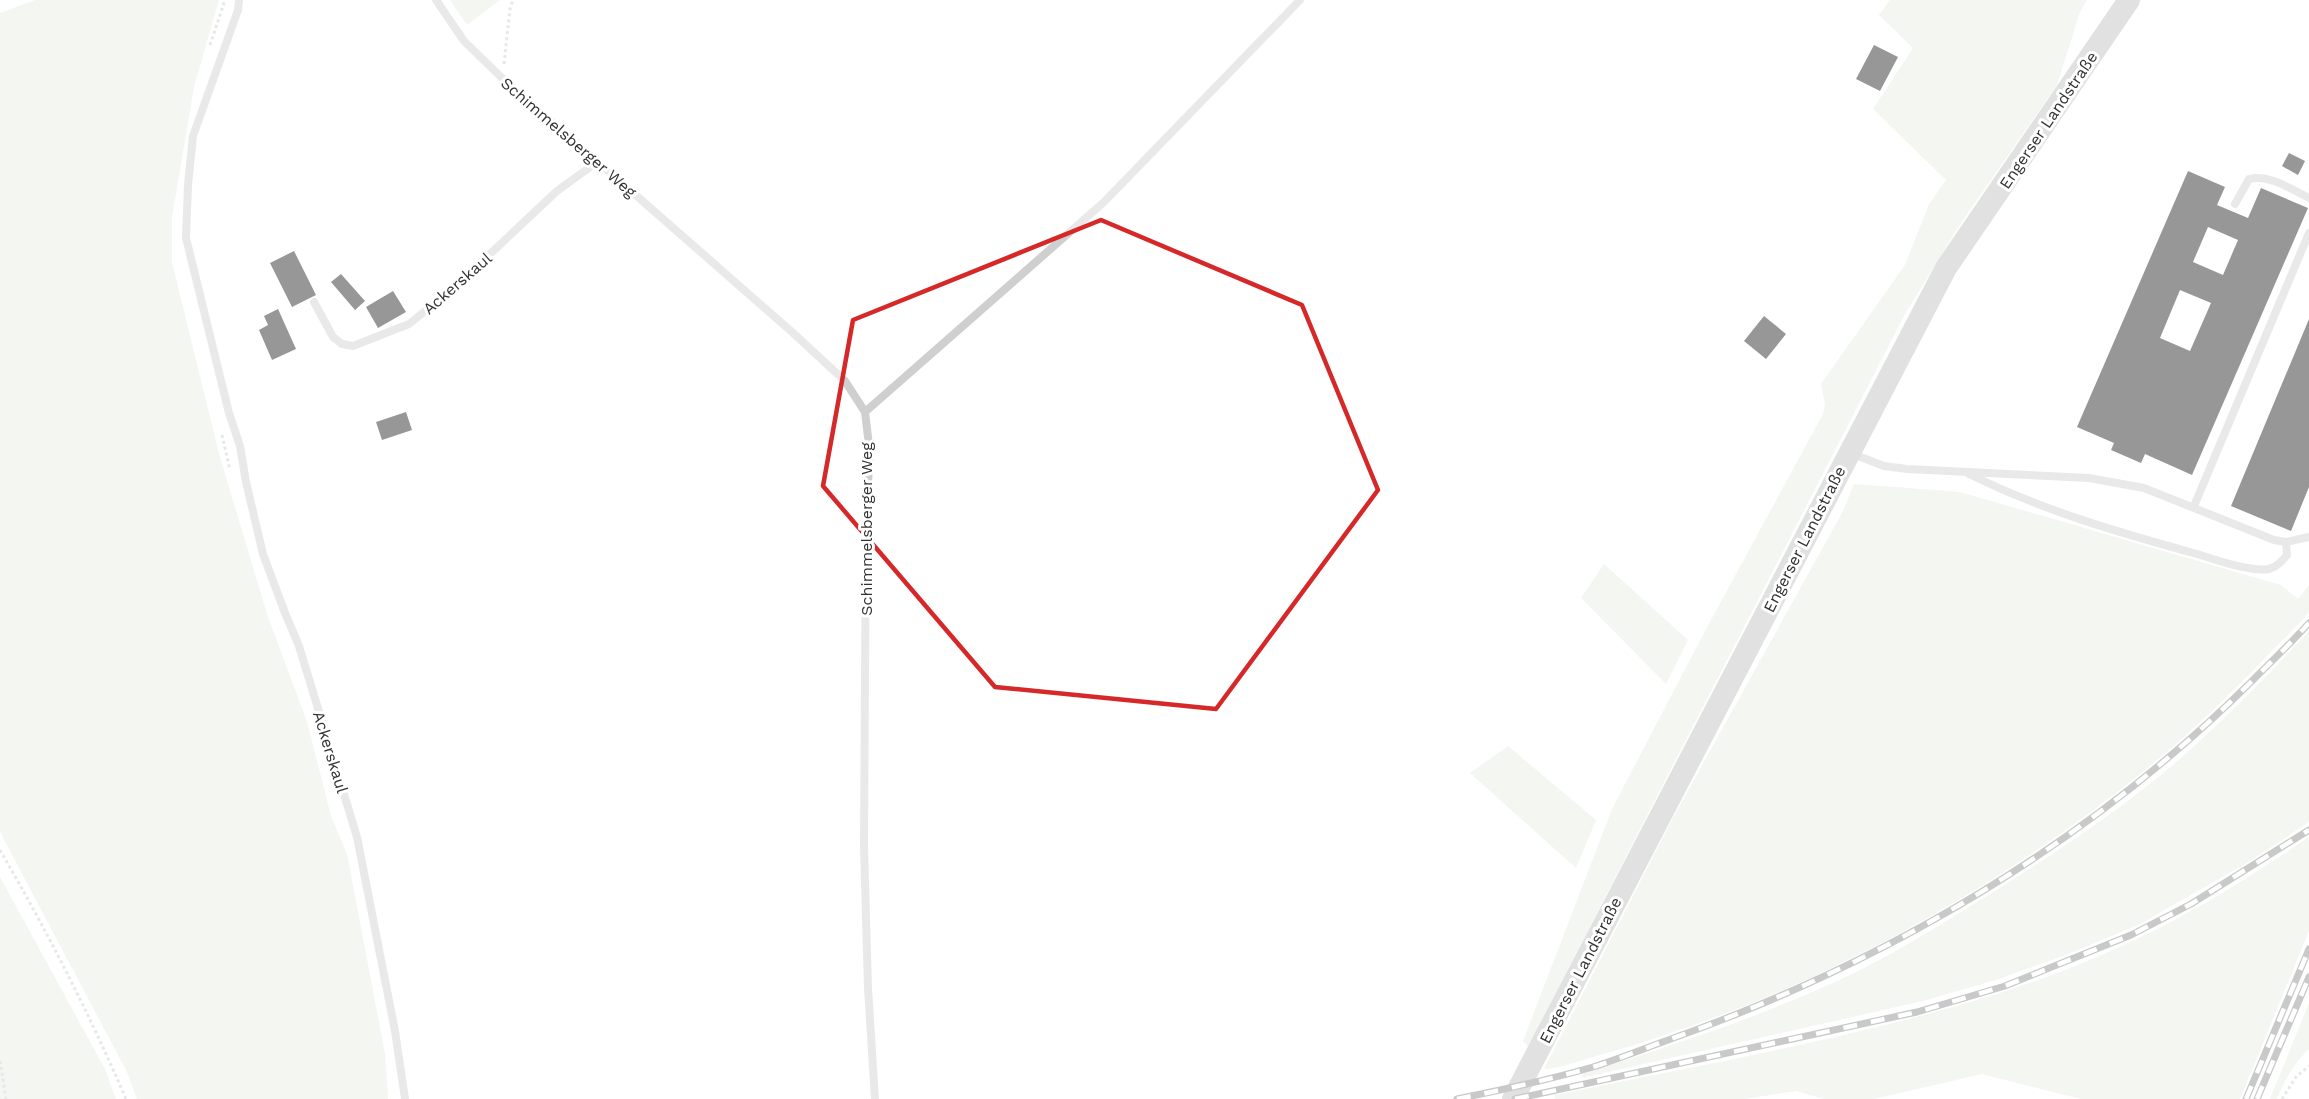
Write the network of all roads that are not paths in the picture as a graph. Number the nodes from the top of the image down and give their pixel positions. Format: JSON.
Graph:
{"nodes":[{"id":1,"x":239,"y":0,"type":"edge"},
{"id":2,"x":436,"y":0,"type":"edge"},
{"id":3,"x":1300,"y":0,"type":"edge"},
{"id":4,"x":2129,"y":0,"type":"edge"},
{"id":5,"x":597,"y":162,"type":"junction"},
{"id":6,"x":2309,"y":198,"type":"edge"},
{"id":7,"x":2235,"y":204,"type":"dead end"},
{"id":8,"x":2309,"y":233,"type":"edge"},
{"id":9,"x":314,"y":302,"type":"dead end"},
{"id":10,"x":865,"y":412,"type":"junction"},
{"id":11,"x":1849,"y":452,"type":"junction"},
{"id":12,"x":1965,"y":472,"type":"junction"},
{"id":13,"x":2194,"y":506,"type":"junction"},
{"id":14,"x":2309,"y":537,"type":"edge"},
{"id":15,"x":2286,"y":542,"type":"junction"},
{"id":16,"x":405,"y":1099,"type":"edge"},
{"id":17,"x":875,"y":1099,"type":"edge"},
{"id":18,"x":1513,"y":1099,"type":"edge"}],
"edges":[{"from":1,"to":16,"type":"lane","name":"Ackerskaul"},
{"from":2,"to":5,"type":"lane","name":"Schimmelsberger Weg"},
{"from":3,"to":10,"type":"lane"},
{"from":4,"to":11,"type":"main road","name":"Engerser Landstraße"},
{"from":5,"to":9,"type":"lane","name":"Ackerskaul"},
{"from":5,"to":10,"type":"lane","name":"Schimmelsberger Weg"},
{"from":6,"to":7,"type":"lane"},
{"from":8,"to":13,"type":"lane"},
{"from":10,"to":17,"type":"lane","name":"Schimmelsberger Weg"},
{"from":11,"to":12,"type":"lane"},
{"from":11,"to":18,"type":"main road","name":"Engerser Landstraße"},
{"from":12,"to":13,"type":"lane"},
{"from":12,"to":15,"type":"lane"},
{"from":13,"to":15,"type":"lane"},
{"from":14,"to":15,"type":"lane"}]}
